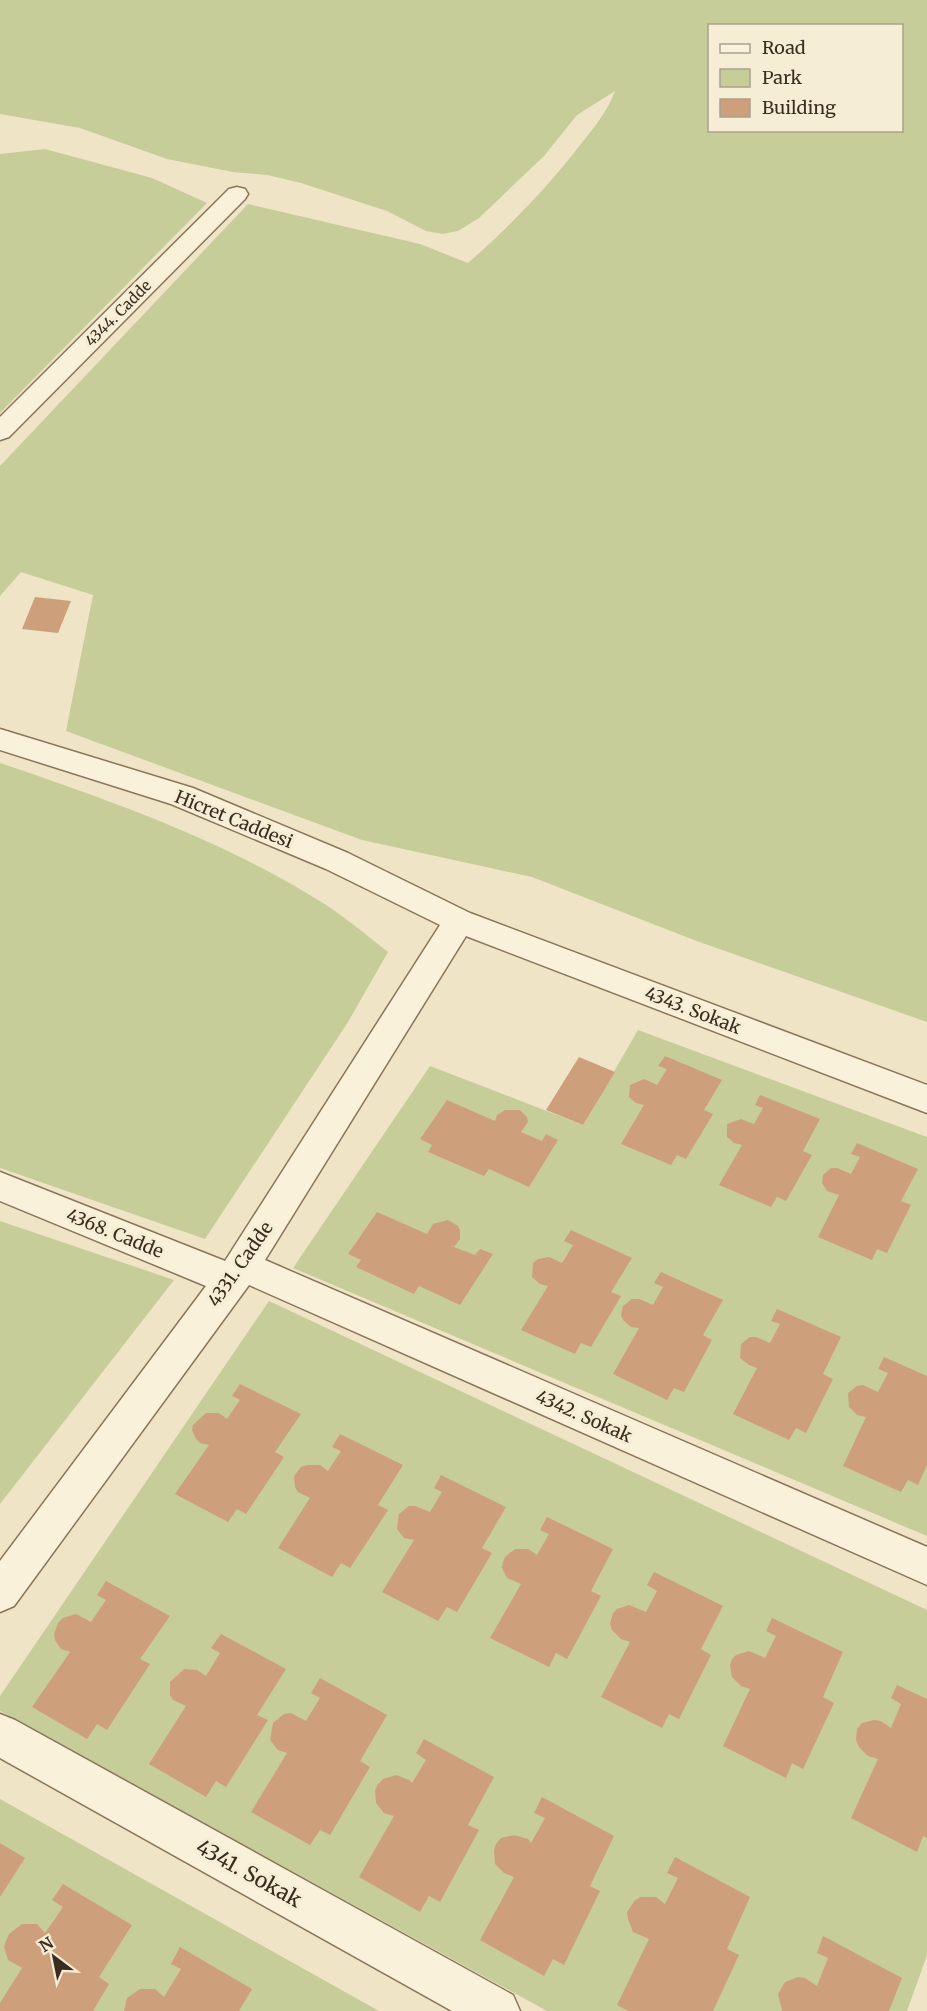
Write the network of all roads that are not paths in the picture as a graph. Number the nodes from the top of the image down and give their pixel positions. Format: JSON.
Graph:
{"nodes":[{"id":1,"x":237,"y":194,"type":"dead end"},
{"id":2,"x":0,"y":432,"type":"edge"},
{"id":3,"x":0,"y":739,"type":"edge"},
{"id":4,"x":459,"y":921,"type":"junction"},
{"id":5,"x":927,"y":1099,"type":"edge"},
{"id":6,"x":0,"y":1186,"type":"edge"},
{"id":7,"x":236,"y":1273,"type":"junction"},
{"id":8,"x":927,"y":1566,"type":"edge"},
{"id":9,"x":0,"y":1593,"type":"edge"},
{"id":10,"x":0,"y":1735,"type":"edge"},
{"id":11,"x":497,"y":2011,"type":"edge"}],
"edges":[{"from":1,"to":2,"type":"street","name":"4344. Cadde"},
{"from":3,"to":4,"type":"street","name":"Hicret Caddesi"},
{"from":4,"to":5,"type":"street","name":"4343. Sokak"},
{"from":4,"to":7,"type":"street","name":"4331. Cadde"},
{"from":6,"to":7,"type":"street","name":"4368. Cadde"},
{"from":7,"to":8,"type":"street","name":"4342. Sokak"},
{"from":7,"to":9,"type":"street","name":"4331. Cadde"},
{"from":10,"to":11,"type":"street","name":"4341. Sokak"}]}
